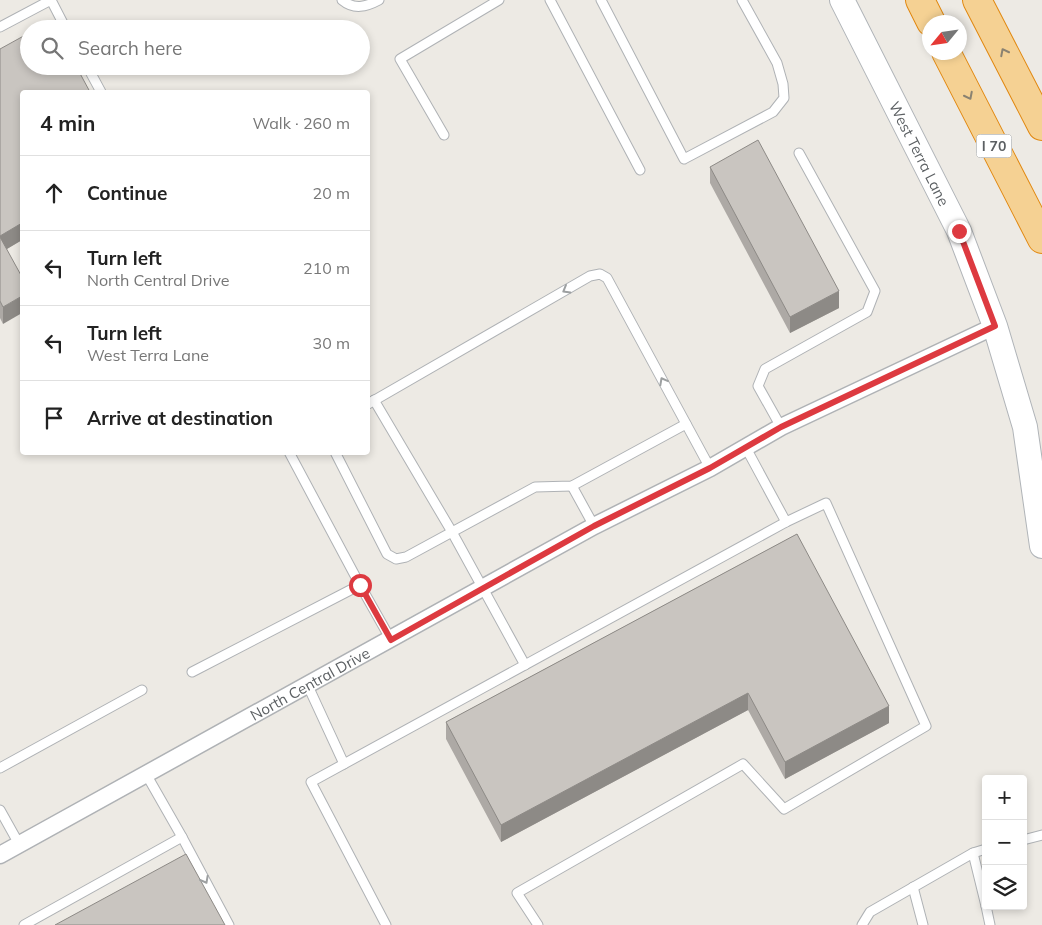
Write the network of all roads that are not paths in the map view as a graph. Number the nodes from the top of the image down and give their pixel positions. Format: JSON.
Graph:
{"nodes":[{"id":1,"x":342,"y":0,"type":"edge"},
{"id":2,"x":379,"y":0,"type":"edge"},
{"id":3,"x":499,"y":0,"type":"edge"},
{"id":4,"x":550,"y":0,"type":"edge"},
{"id":5,"x":600,"y":0,"type":"edge"},
{"id":6,"x":742,"y":0,"type":"edge"},
{"id":7,"x":842,"y":0,"type":"edge"},
{"id":8,"x":920,"y":0,"type":"edge"},
{"id":9,"x":977,"y":0,"type":"edge"},
{"id":10,"x":928,"y":15,"type":"edge"},
{"id":11,"x":61,"y":20,"type":"edge"},
{"id":12,"x":0,"y":27,"type":"edge"},
{"id":13,"x":950,"y":60,"type":"edge"},
{"id":14,"x":91,"y":75,"type":"edge"},
{"id":15,"x":100,"y":90,"type":"edge"},
{"id":16,"x":1042,"y":126,"type":"edge"},
{"id":17,"x":444,"y":135,"type":"dead end"},
{"id":18,"x":798,"y":153,"type":"dead end"},
{"id":19,"x":640,"y":170,"type":"dead end"},
{"id":20,"x":1042,"y":238,"type":"edge"},
{"id":21,"x":995,"y":326,"type":"junction"},
{"id":22,"x":371,"y":402,"type":"edge"},
{"id":23,"x":686,"y":424,"type":"junction"},
{"id":24,"x":781,"y":427,"type":"junction"},
{"id":25,"x":746,"y":448,"type":"junction"},
{"id":26,"x":291,"y":455,"type":"edge"},
{"id":27,"x":337,"y":455,"type":"edge"},
{"id":28,"x":710,"y":468,"type":"junction"},
{"id":29,"x":572,"y":486,"type":"junction"},
{"id":30,"x":786,"y":522,"type":"junction"},
{"id":31,"x":594,"y":526,"type":"junction"},
{"id":32,"x":452,"y":532,"type":"junction"},
{"id":33,"x":1042,"y":546,"type":"edge"},
{"id":34,"x":360,"y":585,"type":"junction"},
{"id":35,"x":483,"y":588,"type":"junction"},
{"id":36,"x":391,"y":640,"type":"junction"},
{"id":37,"x":525,"y":665,"type":"junction"},
{"id":38,"x":192,"y":672,"type":"dead end"},
{"id":39,"x":308,"y":686,"type":"junction"},
{"id":40,"x":142,"y":690,"type":"dead end"},
{"id":41,"x":344,"y":764,"type":"junction"},
{"id":42,"x":0,"y":768,"type":"edge"},
{"id":43,"x":146,"y":774,"type":"junction"},
{"id":44,"x":0,"y":810,"type":"edge"},
{"id":45,"x":1042,"y":835,"type":"edge"},
{"id":46,"x":182,"y":837,"type":"junction"},
{"id":47,"x":1027,"y":839,"type":"edge"},
{"id":48,"x":19,"y":844,"type":"junction"},
{"id":49,"x":982,"y":850,"type":"edge"},
{"id":50,"x":973,"y":853,"type":"junction"},
{"id":51,"x":0,"y":855,"type":"edge"},
{"id":52,"x":913,"y":888,"type":"junction"},
{"id":53,"x":982,"y":890,"type":"edge"},
{"id":54,"x":987,"y":910,"type":"edge"},
{"id":55,"x":24,"y":925,"type":"edge"},
{"id":56,"x":229,"y":925,"type":"edge"},
{"id":57,"x":386,"y":925,"type":"edge"},
{"id":58,"x":538,"y":925,"type":"edge"},
{"id":59,"x":862,"y":925,"type":"edge"},
{"id":60,"x":923,"y":925,"type":"edge"},
{"id":61,"x":990,"y":925,"type":"edge"}],
"edges":[{"from":1,"to":2,"type":"lane"},
{"from":3,"to":17,"type":"lane"},
{"from":4,"to":19,"type":"lane"},
{"from":5,"to":6,"type":"lane"},
{"from":7,"to":21,"type":"street","name":"West Terra Lane"},
{"from":8,"to":10,"type":"highway"},
{"from":16,"to":9,"type":"highway","one_way":true},
{"from":11,"to":12,"type":"lane"},
{"from":13,"to":20,"type":"highway","number":"I 70","one_way":true},
{"from":14,"to":15,"type":"lane"},
{"from":18,"to":24,"type":"lane"},
{"from":21,"to":24,"type":"street","name":"North Central Drive"},
{"from":21,"to":33,"type":"street","name":"West Terra Lane"},
{"from":23,"to":22,"type":"lane","one_way":true},
{"from":22,"to":32,"type":"lane"},
{"from":23,"to":28,"type":"lane"},
{"from":23,"to":29,"type":"lane"},
{"from":24,"to":25,"type":"street","name":"North Central Drive"},
{"from":25,"to":28,"type":"street","name":"North Central Drive"},
{"from":25,"to":30,"type":"lane"},
{"from":26,"to":34,"type":"lane"},
{"from":27,"to":32,"type":"lane"},
{"from":28,"to":31,"type":"street","name":"North Central Drive"},
{"from":29,"to":31,"type":"lane"},
{"from":29,"to":32,"type":"lane"},
{"from":30,"to":37,"type":"lane"},
{"from":30,"to":58,"type":"lane"},
{"from":31,"to":35,"type":"street","name":"North Central Drive"},
{"from":32,"to":35,"type":"lane"},
{"from":34,"to":36,"type":"lane"},
{"from":34,"to":38,"type":"lane"},
{"from":35,"to":36,"type":"street","name":"North Central Drive"},
{"from":35,"to":37,"type":"lane"},
{"from":36,"to":39,"type":"street","name":"North Central Drive"},
{"from":37,"to":41,"type":"lane"},
{"from":39,"to":41,"type":"lane"},
{"from":39,"to":43,"type":"street","name":"North Central Drive"},
{"from":40,"to":42,"type":"lane"},
{"from":41,"to":57,"type":"lane"},
{"from":43,"to":46,"type":"lane"},
{"from":43,"to":48,"type":"street","name":"North Central Drive"},
{"from":44,"to":48,"type":"lane"},
{"from":45,"to":47,"type":"lane"},
{"from":46,"to":55,"type":"lane"},
{"from":46,"to":56,"type":"lane","one_way":true},
{"from":48,"to":51,"type":"street","name":"North Central Drive"},
{"from":49,"to":50,"type":"lane"},
{"from":50,"to":52,"type":"lane"},
{"from":50,"to":53,"type":"lane"},
{"from":52,"to":59,"type":"lane"},
{"from":52,"to":60,"type":"lane"},
{"from":54,"to":61,"type":"lane"}]}
